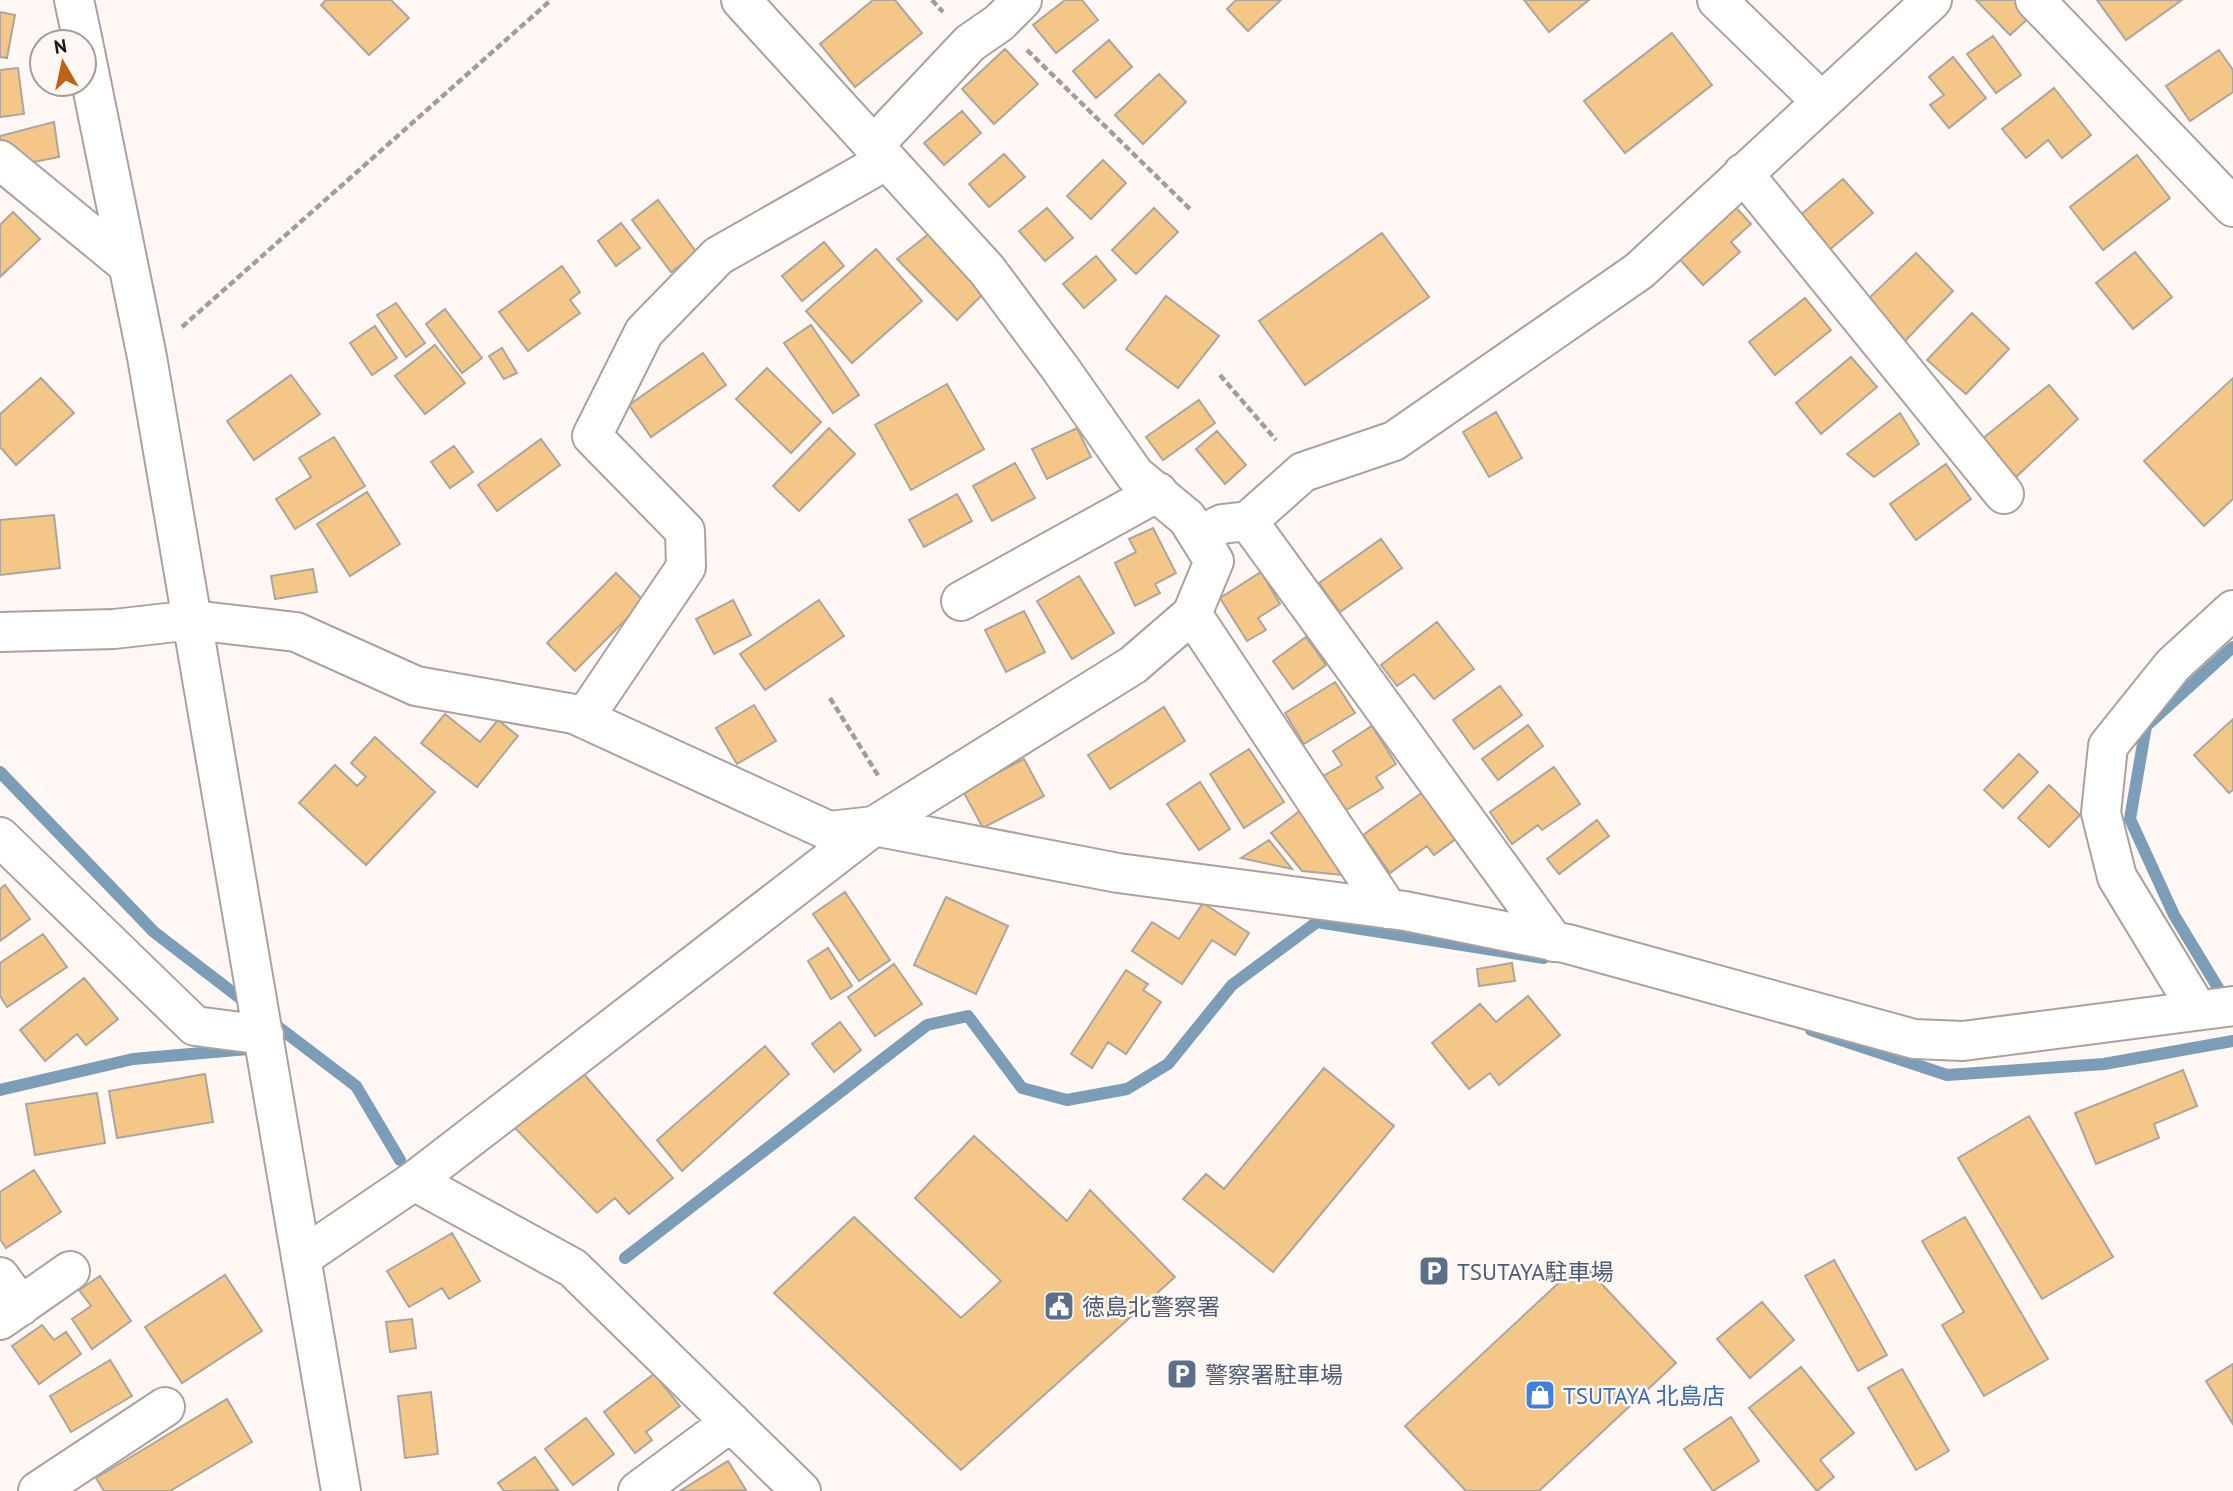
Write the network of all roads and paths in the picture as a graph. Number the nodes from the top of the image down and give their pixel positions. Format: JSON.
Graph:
{"nodes":[{"id":1,"x":74,"y":0,"type":"edge"},
{"id":2,"x":551,"y":0,"type":"edge"},
{"id":3,"x":741,"y":0,"type":"edge"},
{"id":4,"x":1717,"y":0,"type":"edge"},
{"id":5,"x":1932,"y":0,"type":"edge"},
{"id":6,"x":2035,"y":0,"type":"edge"},
{"id":7,"x":1010,"y":12,"type":"edge"},
{"id":8,"x":80,"y":28,"type":"edge"},
{"id":9,"x":94,"y":98,"type":"edge"},
{"id":10,"x":1821,"y":101,"type":"junction"},
{"id":11,"x":881,"y":153,"type":"junction"},
{"id":12,"x":0,"y":160,"type":"edge"},
{"id":13,"x":1743,"y":173,"type":"junction"},
{"id":14,"x":2233,"y":207,"type":"edge"},
{"id":15,"x":1192,"y":211,"type":"dead end"},
{"id":16,"x":128,"y":265,"type":"junction"},
{"id":17,"x":147,"y":357,"type":"junction"},
{"id":18,"x":1220,"y":375,"type":"dead end"},
{"id":19,"x":1303,"y":472,"type":"junction"},
{"id":20,"x":1158,"y":492,"type":"junction"},
{"id":21,"x":2004,"y":494,"type":"dead end"},
{"id":22,"x":1248,"y":520,"type":"junction"},
{"id":23,"x":1199,"y":536,"type":"junction"},
{"id":24,"x":961,"y":601,"type":"dead end"},
{"id":25,"x":2233,"y":610,"type":"edge"},
{"id":26,"x":1192,"y":614,"type":"junction"},
{"id":27,"x":193,"y":620,"type":"junction"},
{"id":28,"x":0,"y":632,"type":"edge"},
{"id":29,"x":830,"y":698,"type":"dead end"},
{"id":30,"x":584,"y":718,"type":"junction"},
{"id":31,"x":887,"y":818,"type":"junction"},
{"id":32,"x":0,"y":837,"type":"edge"},
{"id":33,"x":1388,"y":909,"type":"junction"},
{"id":34,"x":1554,"y":942,"type":"junction"},
{"id":35,"x":2215,"y":1007,"type":"edge"},
{"id":36,"x":264,"y":1035,"type":"junction"},
{"id":37,"x":414,"y":1181,"type":"junction"},
{"id":38,"x":302,"y":1258,"type":"junction"},
{"id":39,"x":70,"y":1271,"type":"dead end"},
{"id":40,"x":7,"y":1301,"type":"edge"},
{"id":41,"x":164,"y":1407,"type":"dead end"},
{"id":42,"x":731,"y":1422,"type":"junction"},
{"id":43,"x":38,"y":1491,"type":"edge"},
{"id":44,"x":341,"y":1491,"type":"edge"},
{"id":45,"x":638,"y":1491,"type":"edge"},
{"id":46,"x":801,"y":1491,"type":"edge"}],
"edges":[{"from":1,"to":8,"type":"street"},
{"from":2,"to":17,"type":"path"},
{"from":3,"to":11,"type":"street"},
{"from":4,"to":10,"type":"street"},
{"from":5,"to":10,"type":"street"},
{"from":6,"to":14,"type":"street"},
{"from":7,"to":11,"type":"street"},
{"from":7,"to":15,"type":"path"},
{"from":9,"to":16,"type":"street"},
{"from":10,"to":13,"type":"street"},
{"from":11,"to":20,"type":"street"},
{"from":11,"to":30,"type":"street"},
{"from":12,"to":16,"type":"street"},
{"from":13,"to":19,"type":"street"},
{"from":13,"to":21,"type":"street"},
{"from":16,"to":17,"type":"street"},
{"from":17,"to":27,"type":"street"},
{"from":18,"to":19,"type":"path"},
{"from":19,"to":22,"type":"street"},
{"from":20,"to":23,"type":"street"},
{"from":20,"to":24,"type":"street"},
{"from":22,"to":23,"type":"street"},
{"from":22,"to":34,"type":"street"},
{"from":23,"to":26,"type":"street"},
{"from":25,"to":35,"type":"street"},
{"from":26,"to":31,"type":"street"},
{"from":26,"to":33,"type":"street"},
{"from":27,"to":28,"type":"street"},
{"from":27,"to":30,"type":"street"},
{"from":27,"to":36,"type":"street"},
{"from":29,"to":31,"type":"path"},
{"from":30,"to":31,"type":"street"},
{"from":31,"to":33,"type":"street"},
{"from":31,"to":37,"type":"street"},
{"from":32,"to":36,"type":"street"},
{"from":33,"to":34,"type":"street"},
{"from":34,"to":35,"type":"street"},
{"from":36,"to":38,"type":"street"},
{"from":37,"to":38,"type":"street"},
{"from":37,"to":42,"type":"street"},
{"from":38,"to":44,"type":"street"},
{"from":39,"to":40,"type":"street"},
{"from":41,"to":43,"type":"street"},
{"from":42,"to":45,"type":"street"},
{"from":42,"to":46,"type":"street"}]}
